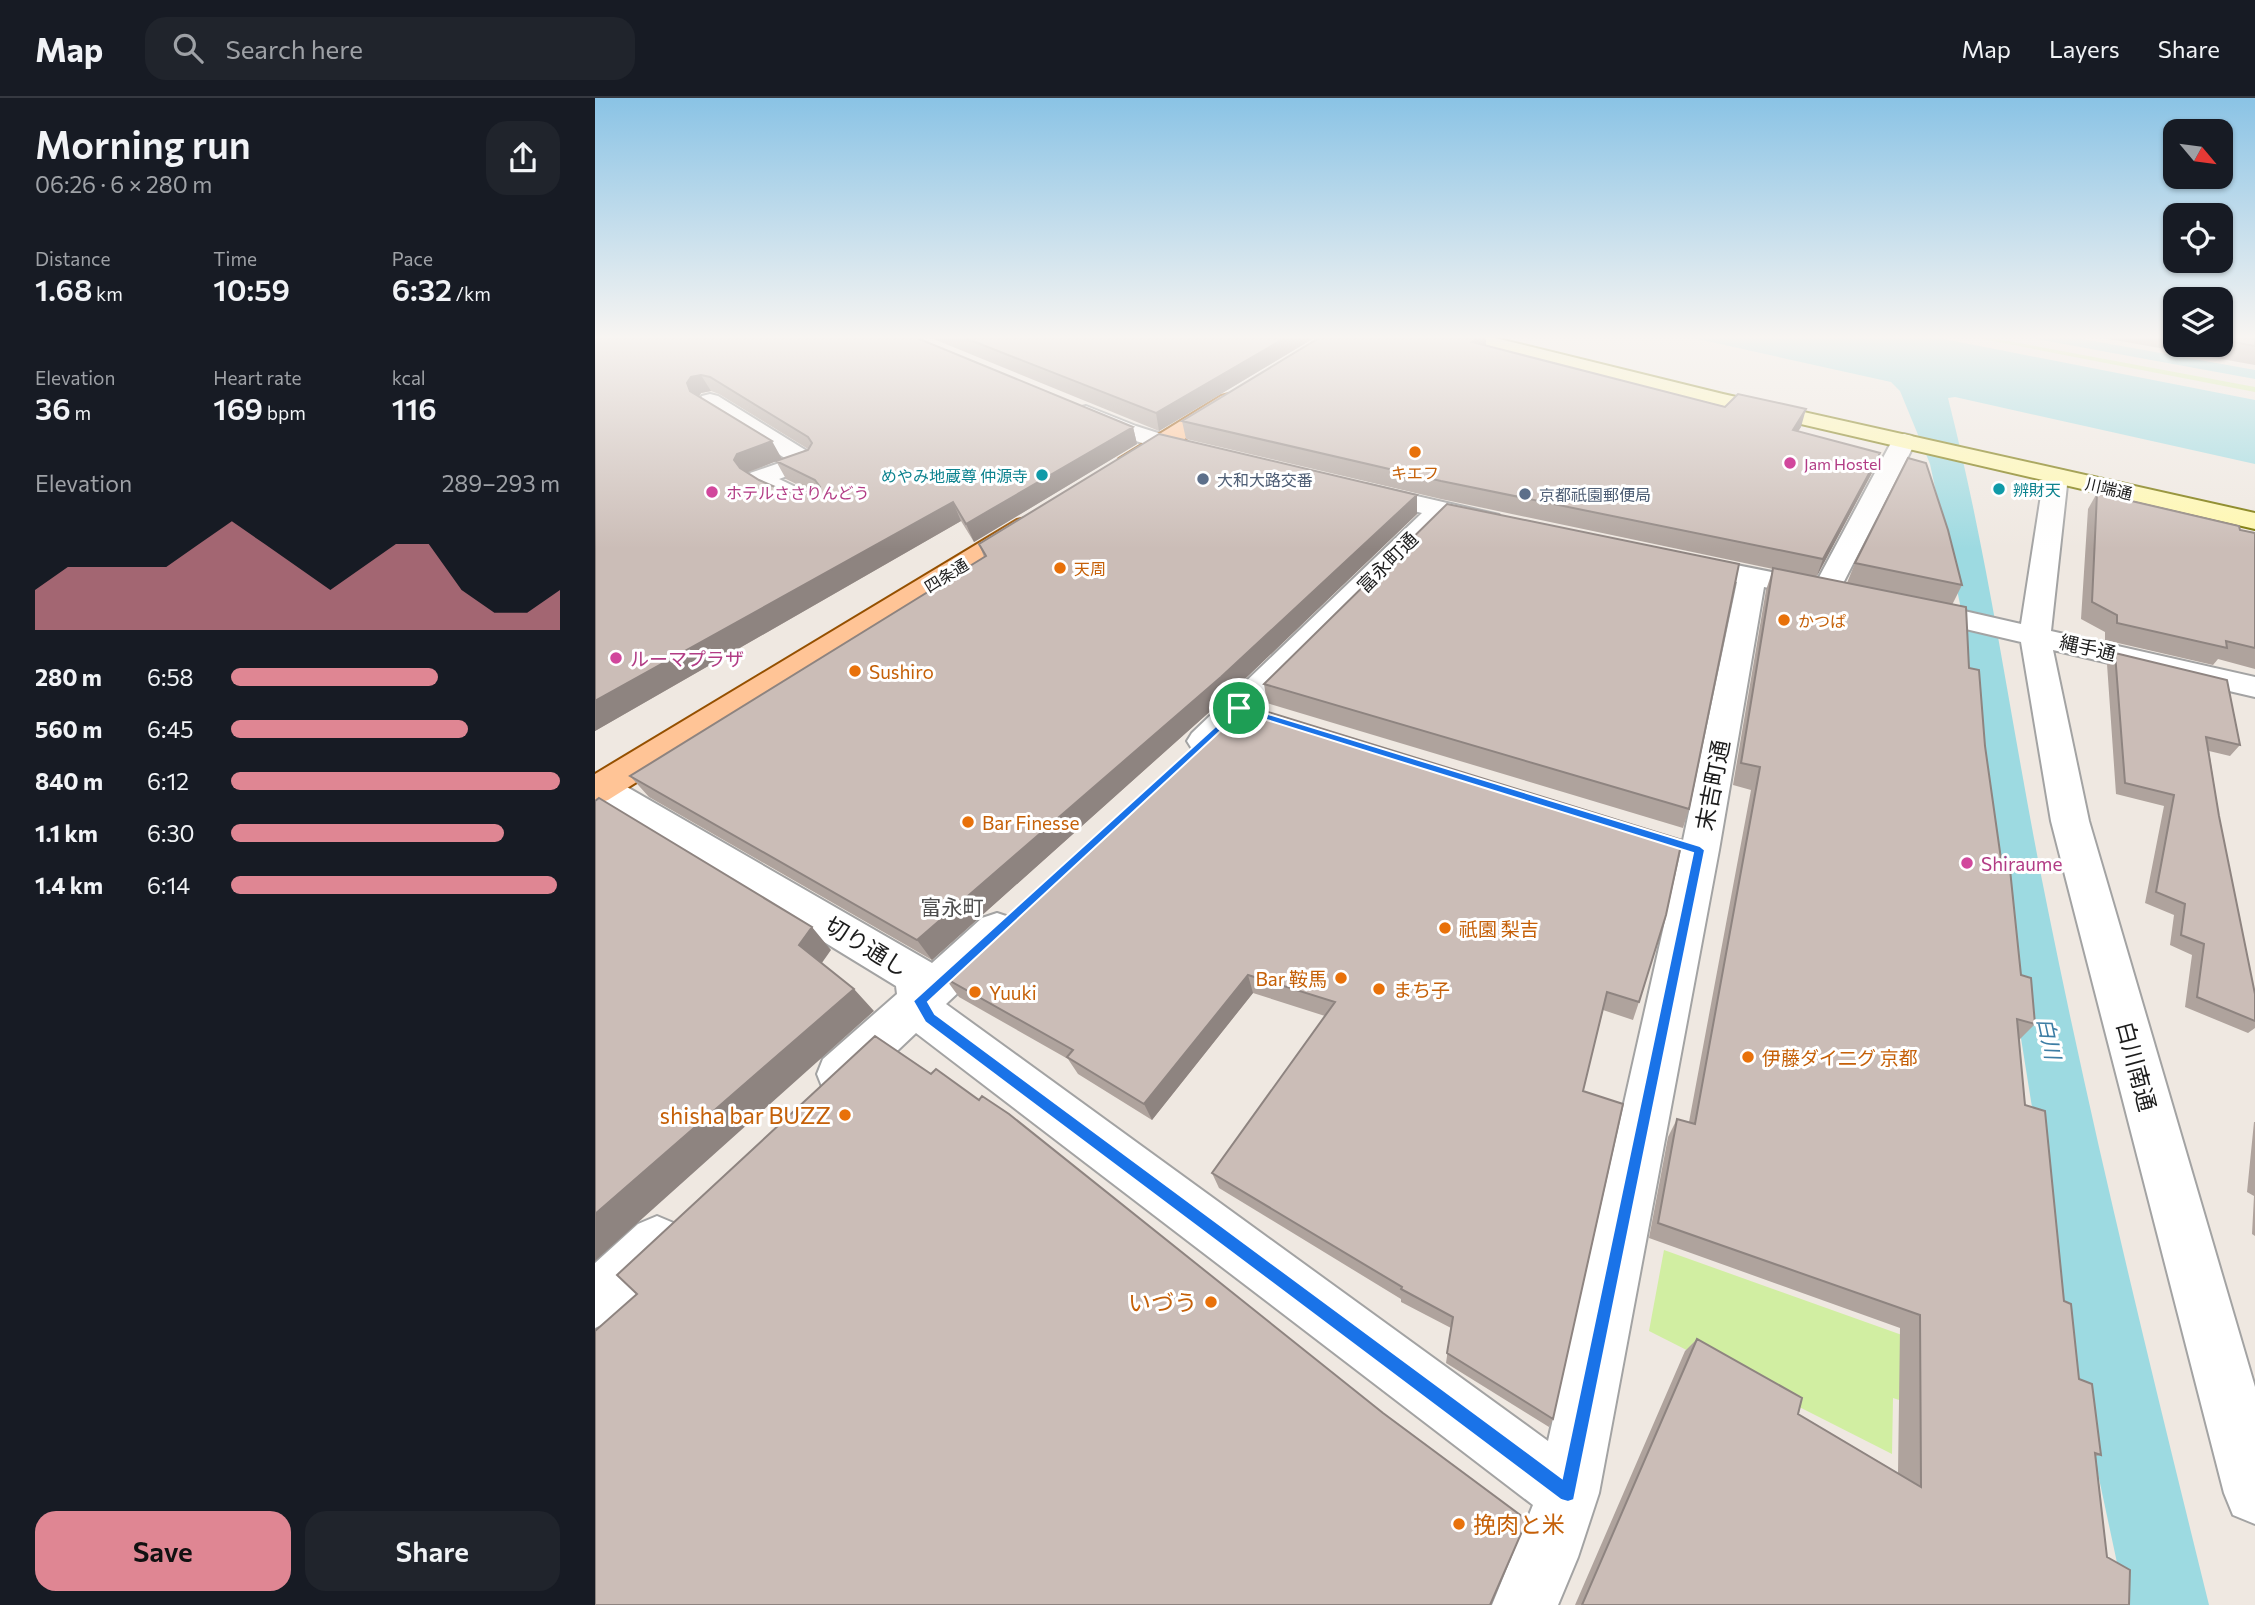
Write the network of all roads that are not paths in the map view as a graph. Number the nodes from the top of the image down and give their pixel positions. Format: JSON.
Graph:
{"nodes":[{"id":1,"x":722,"y":408,"type":"edge"},
{"id":2,"x":1076,"y":408,"type":"edge"},
{"id":3,"x":1218,"y":408,"type":"edge"},
{"id":4,"x":1767,"y":408,"type":"edge"},
{"id":5,"x":1817,"y":408,"type":"edge"},
{"id":6,"x":1904,"y":441,"type":"junction"},
{"id":7,"x":1162,"y":443,"type":"junction"},
{"id":8,"x":1223,"y":460,"type":"edge"},
{"id":9,"x":2056,"y":476,"type":"junction"},
{"id":10,"x":1104,"y":478,"type":"edge"},
{"id":11,"x":1345,"y":488,"type":"edge"},
{"id":12,"x":814,"y":505,"type":"edge"},
{"id":13,"x":2255,"y":506,"type":"edge"},
{"id":14,"x":1440,"y":510,"type":"junction"},
{"id":15,"x":1045,"y":514,"type":"edge"},
{"id":16,"x":2255,"y":521,"type":"edge"},
{"id":17,"x":1508,"y":524,"type":"edge"},
{"id":18,"x":1657,"y":557,"type":"edge"},
{"id":19,"x":1752,"y":577,"type":"junction"},
{"id":20,"x":1889,"y":604,"type":"edge"},
{"id":21,"x":2024,"y":637,"type":"junction"},
{"id":22,"x":2255,"y":687,"type":"edge"},
{"id":23,"x":1177,"y":765,"type":"edge"},
{"id":24,"x":597,"y":789,"type":"edge"},
{"id":25,"x":1023,"y":907,"type":"edge"},
{"id":26,"x":920,"y":1001,"type":"junction"},
{"id":27,"x":818,"y":1095,"type":"edge"},
{"id":28,"x":686,"y":1216,"type":"edge"},
{"id":29,"x":595,"y":1300,"type":"edge"},
{"id":30,"x":1568,"y":1493,"type":"junction"},
{"id":31,"x":2255,"y":1493,"type":"edge"},
{"id":32,"x":1525,"y":1605,"type":"edge"}],
"edges":[{"from":1,"to":12,"type":"street"},
{"from":2,"to":7,"type":"street"},
{"from":3,"to":7,"type":"main road"},
{"from":4,"to":6,"type":"street","name":"川端通"},
{"from":5,"to":13,"type":"street","name":"川端通"},
{"from":6,"to":9,"type":"street","name":"川端通"},
{"from":6,"to":19,"type":"street"},
{"from":7,"to":8,"type":"street"},
{"from":7,"to":10,"type":"main road"},
{"from":9,"to":16,"type":"street","name":"川端通"},
{"from":9,"to":21,"type":"street","name":"白川南通"},
{"from":11,"to":14,"type":"street"},
{"from":14,"to":17,"type":"street"},
{"from":14,"to":23,"type":"street","name":"富永町通"},
{"from":15,"to":24,"type":"main road","name":"四条通"},
{"from":18,"to":19,"type":"street"},
{"from":19,"to":30,"type":"street","name":"末吉町通"},
{"from":20,"to":21,"type":"street","name":"縄手通"},
{"from":21,"to":22,"type":"street","name":"縄手通"},
{"from":21,"to":31,"type":"street","name":"白川南通"},
{"from":24,"to":26,"type":"street","name":"切り通し"},
{"from":25,"to":26,"type":"street"},
{"from":26,"to":27,"type":"street"},
{"from":26,"to":30,"type":"street","name":"切り通し"},
{"from":28,"to":29,"type":"street"},
{"from":30,"to":32,"type":"street","name":"末吉町通"}]}
